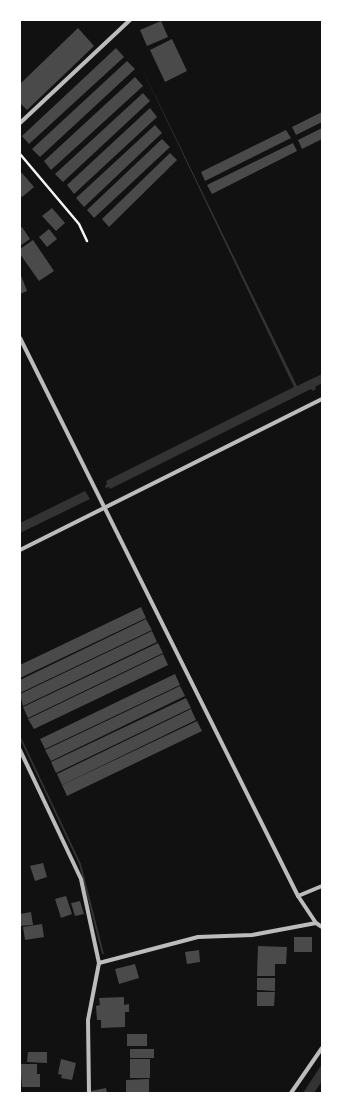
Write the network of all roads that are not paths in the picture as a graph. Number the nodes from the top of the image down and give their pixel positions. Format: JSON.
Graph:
{"nodes":[{"id":1,"x":130,"y":20,"type":"edge"},
{"id":2,"x":20,"y":123,"type":"edge"},
{"id":3,"x":20,"y":338,"type":"edge"},
{"id":4,"x":322,"y":399,"type":"edge"},
{"id":5,"x":105,"y":508,"type":"junction"},
{"id":6,"x":20,"y":550,"type":"edge"},
{"id":7,"x":20,"y":750,"type":"edge"},
{"id":8,"x":322,"y":886,"type":"edge"},
{"id":9,"x":298,"y":896,"type":"junction"},
{"id":10,"x":316,"y":923,"type":"junction"},
{"id":11,"x":322,"y":927,"type":"edge"},
{"id":12,"x":99,"y":963,"type":"junction"},
{"id":13,"x":322,"y":1048,"type":"edge"},
{"id":14,"x":89,"y":1093,"type":"edge"},
{"id":15,"x":291,"y":1093,"type":"edge"}],
"edges":[{"from":1,"to":2,"type":"street"},
{"from":3,"to":5,"type":"street"},
{"from":4,"to":5,"type":"street"},
{"from":5,"to":6,"type":"street"},
{"from":5,"to":9,"type":"street"},
{"from":7,"to":12,"type":"street"},
{"from":8,"to":9,"type":"street"},
{"from":9,"to":10,"type":"street"},
{"from":10,"to":11,"type":"street"},
{"from":10,"to":12,"type":"street"},
{"from":12,"to":14,"type":"street"},
{"from":13,"to":15,"type":"street"}]}
